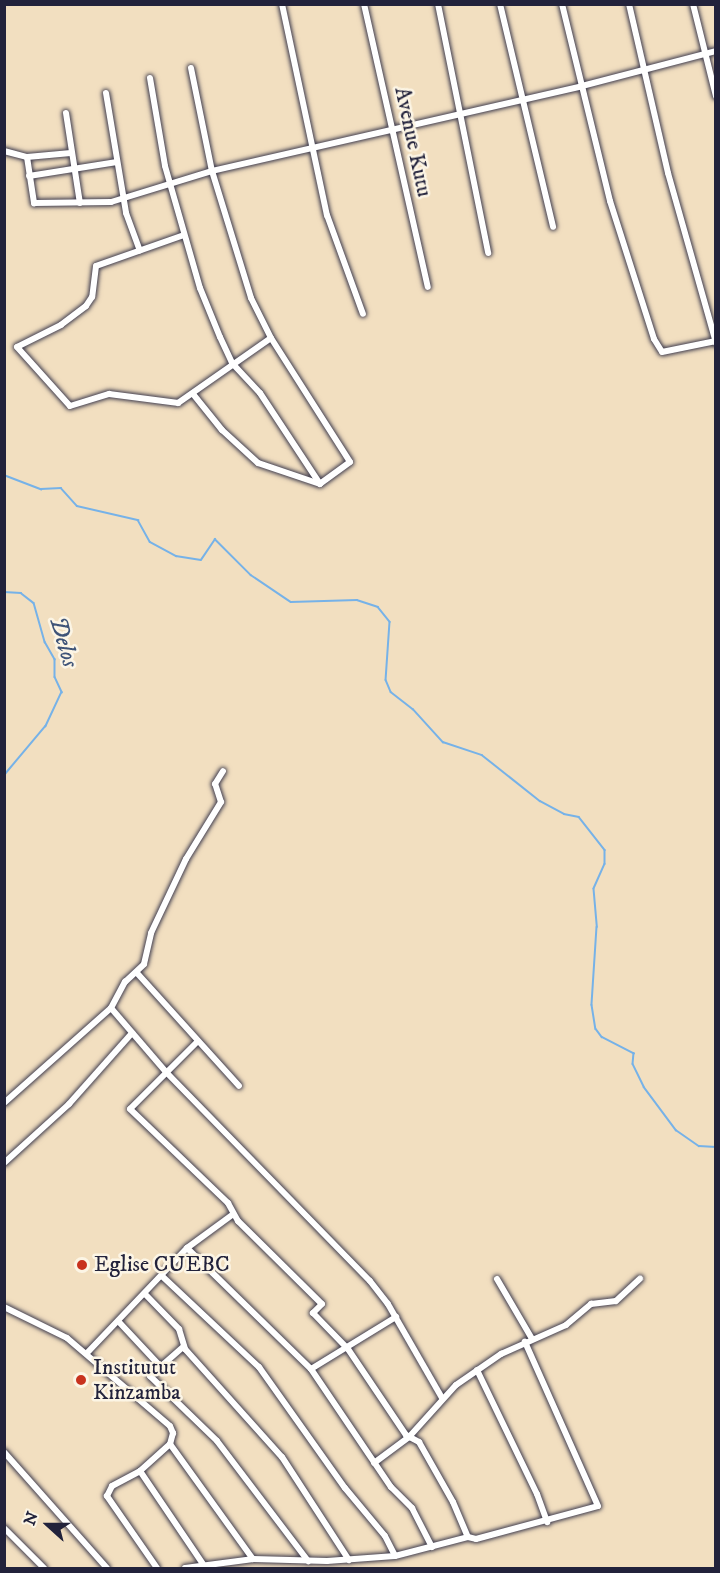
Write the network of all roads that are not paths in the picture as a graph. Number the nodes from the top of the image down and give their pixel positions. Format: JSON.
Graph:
{"nodes":[{"id":1,"x":282,"y":4,"type":"edge"},
{"id":2,"x":364,"y":4,"type":"edge"},
{"id":3,"x":438,"y":4,"type":"edge"},
{"id":4,"x":500,"y":4,"type":"edge"},
{"id":5,"x":562,"y":4,"type":"edge"},
{"id":6,"x":629,"y":4,"type":"edge"},
{"id":7,"x":693,"y":4,"type":"edge"},
{"id":8,"x":716,"y":51,"type":"edge"},
{"id":9,"x":705,"y":53,"type":"junction"},
{"id":10,"x":191,"y":68,"type":"dead end"},
{"id":11,"x":645,"y":69,"type":"junction"},
{"id":12,"x":150,"y":78,"type":"dead end"},
{"id":13,"x":582,"y":86,"type":"junction"},
{"id":14,"x":106,"y":93,"type":"dead end"},
{"id":15,"x":716,"y":96,"type":"edge"},
{"id":16,"x":522,"y":99,"type":"junction"},
{"id":17,"x":66,"y":113,"type":"dead end"},
{"id":18,"x":458,"y":114,"type":"junction"},
{"id":19,"x":390,"y":128,"type":"junction"},
{"id":20,"x":310,"y":147,"type":"junction"},
{"id":21,"x":4,"y":151,"type":"edge"},
{"id":22,"x":71,"y":153,"type":"junction"},
{"id":23,"x":27,"y":157,"type":"junction"},
{"id":24,"x":117,"y":162,"type":"junction"},
{"id":25,"x":74,"y":171,"type":"junction"},
{"id":26,"x":212,"y":171,"type":"junction"},
{"id":27,"x":29,"y":176,"type":"junction"},
{"id":28,"x":170,"y":182,"type":"junction"},
{"id":29,"x":123,"y":197,"type":"junction"},
{"id":30,"x":80,"y":202,"type":"junction"},
{"id":31,"x":553,"y":227,"type":"dead end"},
{"id":32,"x":184,"y":235,"type":"junction"},
{"id":33,"x":140,"y":251,"type":"junction"},
{"id":34,"x":488,"y":253,"type":"dead end"},
{"id":35,"x":428,"y":287,"type":"dead end"},
{"id":36,"x":716,"y":302,"type":"edge"},
{"id":37,"x":706,"y":305,"type":"junction"},
{"id":38,"x":363,"y":314,"type":"dead end"},
{"id":39,"x":271,"y":338,"type":"junction"},
{"id":40,"x":715,"y":342,"type":"edge"},
{"id":41,"x":232,"y":363,"type":"junction"},
{"id":42,"x":193,"y":393,"type":"junction"},
{"id":43,"x":320,"y":484,"type":"junction"},
{"id":44,"x":223,"y":771,"type":"dead end"},
{"id":45,"x":137,"y":973,"type":"junction"},
{"id":46,"x":111,"y":1008,"type":"junction"},
{"id":47,"x":132,"y":1033,"type":"junction"},
{"id":48,"x":198,"y":1041,"type":"junction"},
{"id":49,"x":166,"y":1072,"type":"junction"},
{"id":50,"x":239,"y":1086,"type":"dead end"},
{"id":51,"x":4,"y":1103,"type":"edge"},
{"id":52,"x":4,"y":1163,"type":"edge"},
{"id":53,"x":232,"y":1215,"type":"junction"},
{"id":54,"x":187,"y":1248,"type":"junction"},
{"id":55,"x":163,"y":1276,"type":"junction"},
{"id":56,"x":497,"y":1279,"type":"dead end"},
{"id":57,"x":640,"y":1279,"type":"dead end"},
{"id":58,"x":145,"y":1294,"type":"junction"},
{"id":59,"x":4,"y":1307,"type":"edge"},
{"id":60,"x":396,"y":1317,"type":"junction"},
{"id":61,"x":119,"y":1322,"type":"junction"},
{"id":62,"x":529,"y":1340,"type":"junction"},
{"id":63,"x":183,"y":1347,"type":"junction"},
{"id":64,"x":348,"y":1349,"type":"junction"},
{"id":65,"x":87,"y":1353,"type":"junction"},
{"id":66,"x":160,"y":1366,"type":"junction"},
{"id":67,"x":311,"y":1369,"type":"junction"},
{"id":68,"x":477,"y":1370,"type":"junction"},
{"id":69,"x":442,"y":1398,"type":"junction"},
{"id":70,"x":409,"y":1437,"type":"junction"},
{"id":71,"x":170,"y":1444,"type":"junction"},
{"id":72,"x":4,"y":1452,"type":"edge"},
{"id":73,"x":374,"y":1463,"type":"junction"},
{"id":74,"x":140,"y":1471,"type":"junction"},
{"id":75,"x":547,"y":1522,"type":"junction"},
{"id":76,"x":4,"y":1528,"type":"edge"},
{"id":77,"x":468,"y":1537,"type":"junction"},
{"id":78,"x":432,"y":1547,"type":"junction"},
{"id":79,"x":395,"y":1556,"type":"junction"},
{"id":80,"x":254,"y":1559,"type":"junction"},
{"id":81,"x":349,"y":1560,"type":"junction"},
{"id":82,"x":308,"y":1561,"type":"junction"},
{"id":83,"x":203,"y":1564,"type":"junction"},
{"id":84,"x":44,"y":1569,"type":"edge"},
{"id":85,"x":107,"y":1569,"type":"edge"},
{"id":86,"x":158,"y":1569,"type":"edge"},
{"id":87,"x":185,"y":1569,"type":"edge"}],
"edges":[{"from":1,"to":20,"type":"street"},
{"from":2,"to":19,"type":"street","name":"Avenue Kutu"},
{"from":3,"to":18,"type":"street"},
{"from":4,"to":16,"type":"street"},
{"from":5,"to":13,"type":"street"},
{"from":6,"to":11,"type":"street"},
{"from":7,"to":9,"type":"street"},
{"from":8,"to":9,"type":"street"},
{"from":9,"to":11,"type":"street"},
{"from":9,"to":15,"type":"street"},
{"from":10,"to":26,"type":"street"},
{"from":11,"to":13,"type":"street"},
{"from":11,"to":37,"type":"street"},
{"from":12,"to":28,"type":"street"},
{"from":13,"to":16,"type":"street"},
{"from":13,"to":40,"type":"street"},
{"from":14,"to":24,"type":"street"},
{"from":16,"to":18,"type":"street"},
{"from":16,"to":31,"type":"street"},
{"from":17,"to":22,"type":"street"},
{"from":18,"to":19,"type":"street"},
{"from":18,"to":34,"type":"street"},
{"from":19,"to":20,"type":"street"},
{"from":19,"to":35,"type":"street","name":"Avenue Kutu"},
{"from":20,"to":26,"type":"street"},
{"from":20,"to":38,"type":"street"},
{"from":21,"to":23,"type":"street"},
{"from":22,"to":23,"type":"street"},
{"from":22,"to":25,"type":"street"},
{"from":23,"to":27,"type":"street"},
{"from":24,"to":25,"type":"street"},
{"from":24,"to":29,"type":"street"},
{"from":25,"to":27,"type":"street"},
{"from":25,"to":30,"type":"street"},
{"from":26,"to":28,"type":"street"},
{"from":26,"to":39,"type":"street"},
{"from":27,"to":30,"type":"street"},
{"from":28,"to":29,"type":"street"},
{"from":28,"to":32,"type":"street"},
{"from":29,"to":30,"type":"street"},
{"from":29,"to":33,"type":"street"},
{"from":32,"to":33,"type":"street"},
{"from":32,"to":41,"type":"street"},
{"from":33,"to":42,"type":"street"},
{"from":36,"to":37,"type":"street"},
{"from":37,"to":40,"type":"street"},
{"from":39,"to":41,"type":"street"},
{"from":39,"to":43,"type":"street"},
{"from":41,"to":42,"type":"street"},
{"from":41,"to":43,"type":"street"},
{"from":42,"to":43,"type":"street"},
{"from":44,"to":45,"type":"street"},
{"from":45,"to":46,"type":"street"},
{"from":45,"to":48,"type":"street"},
{"from":46,"to":47,"type":"street"},
{"from":46,"to":51,"type":"street"},
{"from":47,"to":49,"type":"street"},
{"from":47,"to":52,"type":"street"},
{"from":48,"to":49,"type":"street"},
{"from":48,"to":50,"type":"street"},
{"from":49,"to":53,"type":"street"},
{"from":49,"to":60,"type":"street"},
{"from":53,"to":54,"type":"street"},
{"from":53,"to":64,"type":"street"},
{"from":54,"to":55,"type":"street"},
{"from":54,"to":67,"type":"street"},
{"from":55,"to":58,"type":"street"},
{"from":55,"to":79,"type":"street"},
{"from":56,"to":62,"type":"street"},
{"from":57,"to":62,"type":"street"},
{"from":58,"to":61,"type":"street"},
{"from":58,"to":63,"type":"street"},
{"from":59,"to":65,"type":"street"},
{"from":60,"to":64,"type":"street"},
{"from":60,"to":69,"type":"street"},
{"from":61,"to":65,"type":"street"},
{"from":61,"to":66,"type":"street"},
{"from":62,"to":68,"type":"street"},
{"from":62,"to":75,"type":"street"},
{"from":63,"to":66,"type":"street"},
{"from":63,"to":81,"type":"street"},
{"from":64,"to":67,"type":"street"},
{"from":64,"to":70,"type":"street"},
{"from":65,"to":71,"type":"street"},
{"from":66,"to":82,"type":"street"},
{"from":67,"to":73,"type":"street"},
{"from":68,"to":69,"type":"street"},
{"from":68,"to":75,"type":"street"},
{"from":69,"to":70,"type":"street"},
{"from":70,"to":73,"type":"street"},
{"from":70,"to":77,"type":"street"},
{"from":71,"to":74,"type":"street"},
{"from":71,"to":80,"type":"street"},
{"from":72,"to":85,"type":"street"},
{"from":73,"to":78,"type":"street"},
{"from":74,"to":83,"type":"street"},
{"from":74,"to":86,"type":"street"},
{"from":75,"to":77,"type":"street"},
{"from":76,"to":84,"type":"street"},
{"from":77,"to":78,"type":"street"},
{"from":78,"to":79,"type":"street"},
{"from":79,"to":81,"type":"street"},
{"from":80,"to":82,"type":"street"},
{"from":80,"to":83,"type":"street"},
{"from":81,"to":82,"type":"street"},
{"from":83,"to":87,"type":"street"}]}
